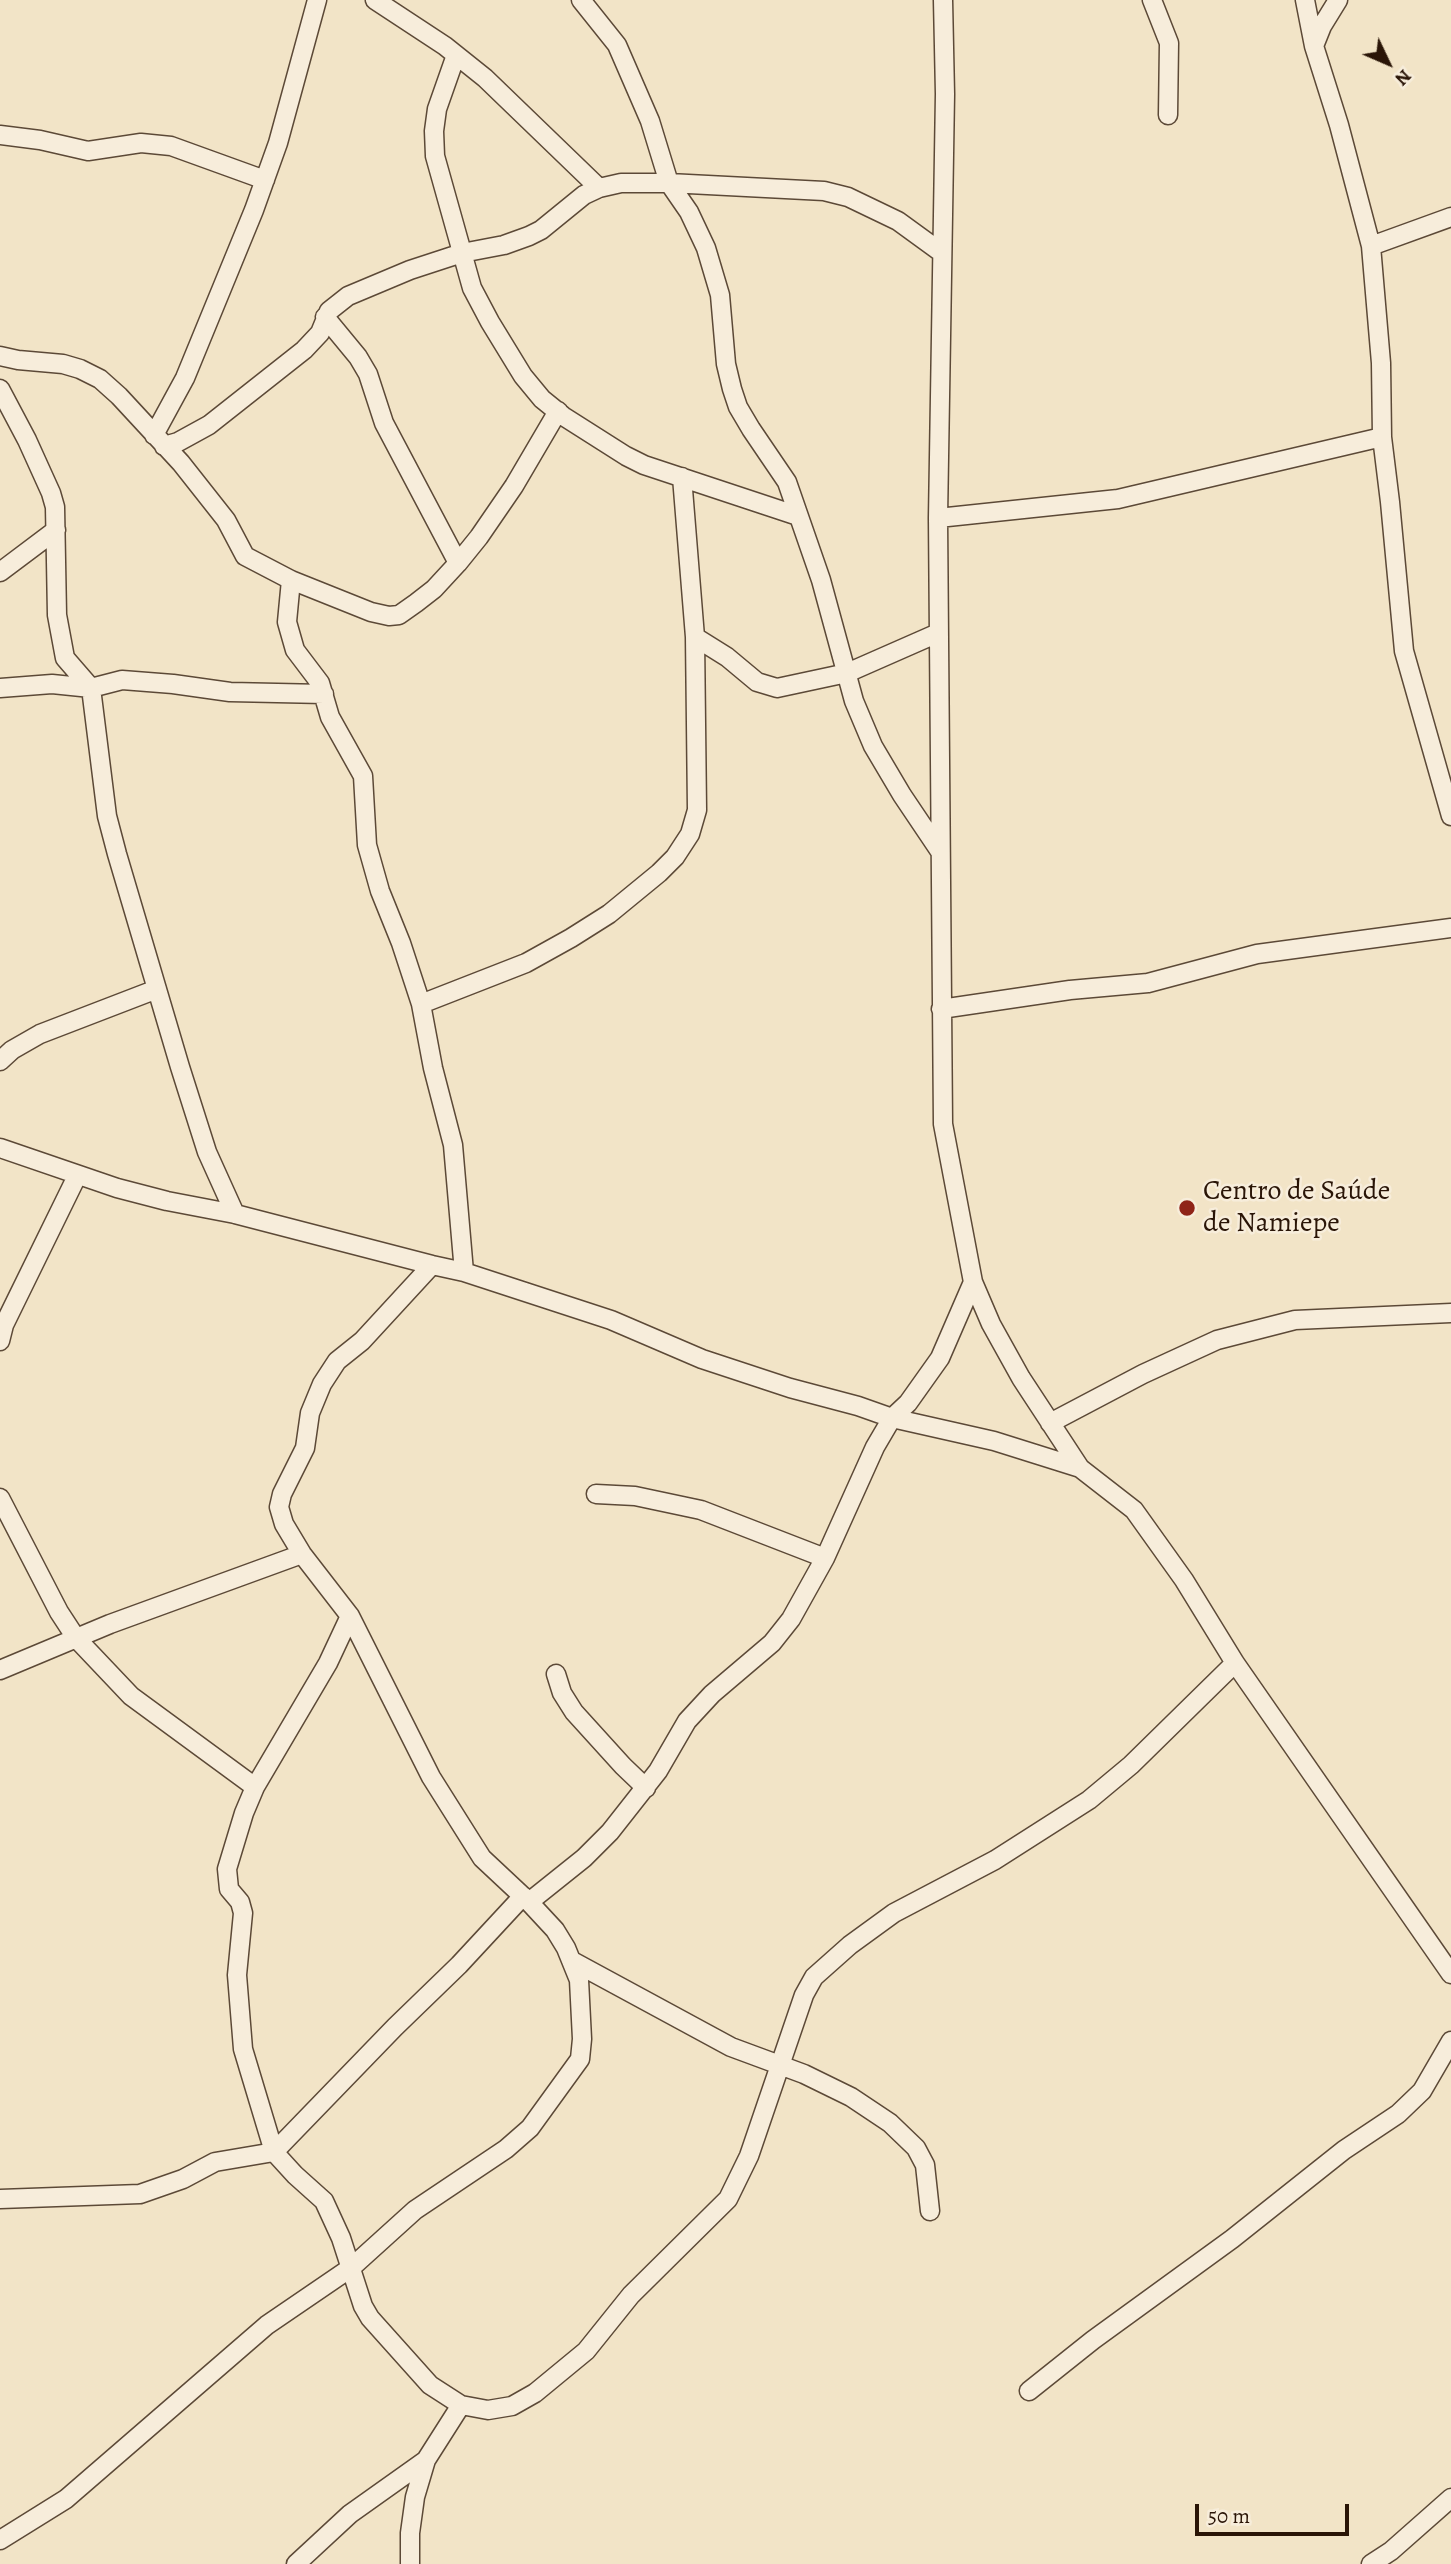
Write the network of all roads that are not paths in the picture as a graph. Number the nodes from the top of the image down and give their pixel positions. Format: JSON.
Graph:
{"nodes":[{"id":1,"x":317,"y":0,"type":"edge"},
{"id":2,"x":375,"y":0,"type":"edge"},
{"id":3,"x":582,"y":0,"type":"edge"},
{"id":4,"x":943,"y":0,"type":"edge"},
{"id":5,"x":1152,"y":0,"type":"edge"},
{"id":6,"x":1305,"y":0,"type":"edge"},
{"id":7,"x":1338,"y":0,"type":"edge"},
{"id":8,"x":1314,"y":46,"type":"junction"},
{"id":9,"x":456,"y":55,"type":"junction"},
{"id":10,"x":1168,"y":115,"type":"dead end"},
{"id":11,"x":0,"y":135,"type":"edge"},
{"id":12,"x":265,"y":180,"type":"junction"},
{"id":13,"x":668,"y":183,"type":"junction"},
{"id":14,"x":599,"y":188,"type":"junction"},
{"id":15,"x":1451,"y":217,"type":"edge"},
{"id":16,"x":1371,"y":246,"type":"junction"},
{"id":17,"x":462,"y":253,"type":"junction"},
{"id":18,"x":942,"y":253,"type":"junction"},
{"id":19,"x":325,"y":317,"type":"junction"},
{"id":20,"x":0,"y":356,"type":"edge"},
{"id":21,"x":0,"y":389,"type":"edge"},
{"id":22,"x":558,"y":411,"type":"junction"},
{"id":23,"x":1382,"y":436,"type":"junction"},
{"id":24,"x":159,"y":440,"type":"junction"},
{"id":25,"x":682,"y":477,"type":"junction"},
{"id":26,"x":798,"y":516,"type":"junction"},
{"id":27,"x":938,"y":518,"type":"junction"},
{"id":28,"x":56,"y":530,"type":"junction"},
{"id":29,"x":458,"y":563,"type":"junction"},
{"id":30,"x":0,"y":572,"type":"edge"},
{"id":31,"x":291,"y":580,"type":"junction"},
{"id":32,"x":938,"y":634,"type":"junction"},
{"id":33,"x":695,"y":637,"type":"junction"},
{"id":34,"x":847,"y":673,"type":"junction"},
{"id":35,"x":0,"y":688,"type":"edge"},
{"id":36,"x":91,"y":688,"type":"junction"},
{"id":37,"x":324,"y":694,"type":"junction"},
{"id":38,"x":1451,"y":775,"type":"edge"},
{"id":39,"x":1451,"y":814,"type":"edge"},
{"id":40,"x":939,"y":851,"type":"junction"},
{"id":41,"x":1451,"y":928,"type":"edge"},
{"id":42,"x":158,"y":989,"type":"junction"},
{"id":43,"x":421,"y":1004,"type":"junction"},
{"id":44,"x":941,"y":1009,"type":"junction"},
{"id":45,"x":0,"y":1061,"type":"edge"},
{"id":46,"x":0,"y":1148,"type":"edge"},
{"id":47,"x":77,"y":1176,"type":"junction"},
{"id":48,"x":236,"y":1214,"type":"junction"},
{"id":49,"x":432,"y":1265,"type":"junction"},
{"id":50,"x":464,"y":1272,"type":"junction"},
{"id":51,"x":973,"y":1282,"type":"junction"},
{"id":52,"x":1451,"y":1313,"type":"edge"},
{"id":53,"x":0,"y":1341,"type":"edge"},
{"id":54,"x":892,"y":1418,"type":"junction"},
{"id":55,"x":1050,"y":1423,"type":"junction"},
{"id":56,"x":1080,"y":1468,"type":"junction"},
{"id":57,"x":596,"y":1494,"type":"dead end"},
{"id":58,"x":0,"y":1498,"type":"edge"},
{"id":59,"x":302,"y":1554,"type":"junction"},
{"id":60,"x":825,"y":1558,"type":"junction"},
{"id":61,"x":350,"y":1616,"type":"junction"},
{"id":62,"x":76,"y":1638,"type":"junction"},
{"id":63,"x":1235,"y":1663,"type":"junction"},
{"id":64,"x":0,"y":1670,"type":"edge"},
{"id":65,"x":556,"y":1674,"type":"dead end"},
{"id":66,"x":255,"y":1787,"type":"junction"},
{"id":67,"x":646,"y":1788,"type":"junction"},
{"id":68,"x":526,"y":1899,"type":"junction"},
{"id":69,"x":573,"y":1962,"type":"junction"},
{"id":70,"x":1451,"y":1974,"type":"edge"},
{"id":71,"x":1451,"y":2041,"type":"edge"},
{"id":72,"x":781,"y":2067,"type":"junction"},
{"id":73,"x":274,"y":2152,"type":"junction"},
{"id":74,"x":0,"y":2199,"type":"edge"},
{"id":75,"x":930,"y":2211,"type":"dead end"},
{"id":76,"x":352,"y":2267,"type":"junction"},
{"id":77,"x":1029,"y":2391,"type":"dead end"},
{"id":78,"x":461,"y":2405,"type":"junction"},
{"id":79,"x":426,"y":2460,"type":"junction"},
{"id":80,"x":1451,"y":2498,"type":"edge"},
{"id":81,"x":0,"y":2540,"type":"edge"},
{"id":82,"x":296,"y":2564,"type":"edge"},
{"id":83,"x":410,"y":2564,"type":"edge"},
{"id":84,"x":1371,"y":2564,"type":"edge"}],
"edges":[{"from":1,"to":12,"type":"street"},
{"from":2,"to":9,"type":"street"},
{"from":3,"to":13,"type":"street"},
{"from":4,"to":18,"type":"street"},
{"from":5,"to":10,"type":"street"},
{"from":6,"to":8,"type":"street"},
{"from":7,"to":8,"type":"street"},
{"from":8,"to":16,"type":"street"},
{"from":9,"to":14,"type":"street"},
{"from":9,"to":17,"type":"street"},
{"from":11,"to":12,"type":"street"},
{"from":12,"to":24,"type":"street"},
{"from":13,"to":14,"type":"street"},
{"from":13,"to":18,"type":"street"},
{"from":13,"to":26,"type":"street"},
{"from":14,"to":17,"type":"street"},
{"from":15,"to":16,"type":"street"},
{"from":16,"to":23,"type":"street"},
{"from":17,"to":19,"type":"street"},
{"from":17,"to":22,"type":"street"},
{"from":18,"to":27,"type":"street"},
{"from":19,"to":24,"type":"street"},
{"from":19,"to":29,"type":"street"},
{"from":20,"to":24,"type":"street"},
{"from":21,"to":28,"type":"street"},
{"from":22,"to":25,"type":"street"},
{"from":22,"to":29,"type":"street"},
{"from":23,"to":27,"type":"street"},
{"from":23,"to":39,"type":"street"},
{"from":24,"to":31,"type":"street"},
{"from":25,"to":26,"type":"street"},
{"from":25,"to":33,"type":"street"},
{"from":26,"to":34,"type":"street"},
{"from":27,"to":32,"type":"street"},
{"from":28,"to":30,"type":"street"},
{"from":28,"to":36,"type":"street"},
{"from":29,"to":31,"type":"street"},
{"from":31,"to":37,"type":"street"},
{"from":32,"to":34,"type":"street"},
{"from":32,"to":40,"type":"street"},
{"from":33,"to":34,"type":"street"},
{"from":33,"to":43,"type":"street"},
{"from":34,"to":40,"type":"street"},
{"from":35,"to":36,"type":"street"},
{"from":36,"to":37,"type":"street"},
{"from":36,"to":42,"type":"street"},
{"from":37,"to":43,"type":"street"},
{"from":38,"to":39,"type":"street"},
{"from":40,"to":44,"type":"street"},
{"from":41,"to":44,"type":"street"},
{"from":42,"to":45,"type":"street"},
{"from":42,"to":48,"type":"street"},
{"from":43,"to":50,"type":"street"},
{"from":44,"to":51,"type":"street"},
{"from":46,"to":47,"type":"street"},
{"from":47,"to":48,"type":"street"},
{"from":47,"to":53,"type":"street"},
{"from":48,"to":49,"type":"street"},
{"from":49,"to":50,"type":"street"},
{"from":49,"to":59,"type":"street"},
{"from":50,"to":54,"type":"street"},
{"from":51,"to":54,"type":"street"},
{"from":51,"to":55,"type":"street"},
{"from":52,"to":55,"type":"street"},
{"from":54,"to":56,"type":"street"},
{"from":54,"to":60,"type":"street"},
{"from":55,"to":56,"type":"street"},
{"from":56,"to":63,"type":"street"},
{"from":57,"to":60,"type":"street"},
{"from":58,"to":62,"type":"street"},
{"from":59,"to":61,"type":"street"},
{"from":59,"to":62,"type":"street"},
{"from":60,"to":67,"type":"street"},
{"from":61,"to":66,"type":"street"},
{"from":61,"to":68,"type":"street"},
{"from":62,"to":64,"type":"street"},
{"from":62,"to":66,"type":"street"},
{"from":63,"to":70,"type":"street"},
{"from":63,"to":72,"type":"street"},
{"from":65,"to":67,"type":"street"},
{"from":66,"to":73,"type":"street"},
{"from":67,"to":68,"type":"street"},
{"from":68,"to":69,"type":"street"},
{"from":68,"to":73,"type":"street"},
{"from":69,"to":72,"type":"street"},
{"from":69,"to":76,"type":"street"},
{"from":71,"to":77,"type":"street"},
{"from":72,"to":75,"type":"street"},
{"from":72,"to":78,"type":"street"},
{"from":73,"to":74,"type":"street"},
{"from":73,"to":76,"type":"street"},
{"from":76,"to":78,"type":"street"},
{"from":76,"to":81,"type":"street"},
{"from":78,"to":79,"type":"street"},
{"from":79,"to":82,"type":"street"},
{"from":79,"to":83,"type":"street"},
{"from":80,"to":84,"type":"street"}]}
